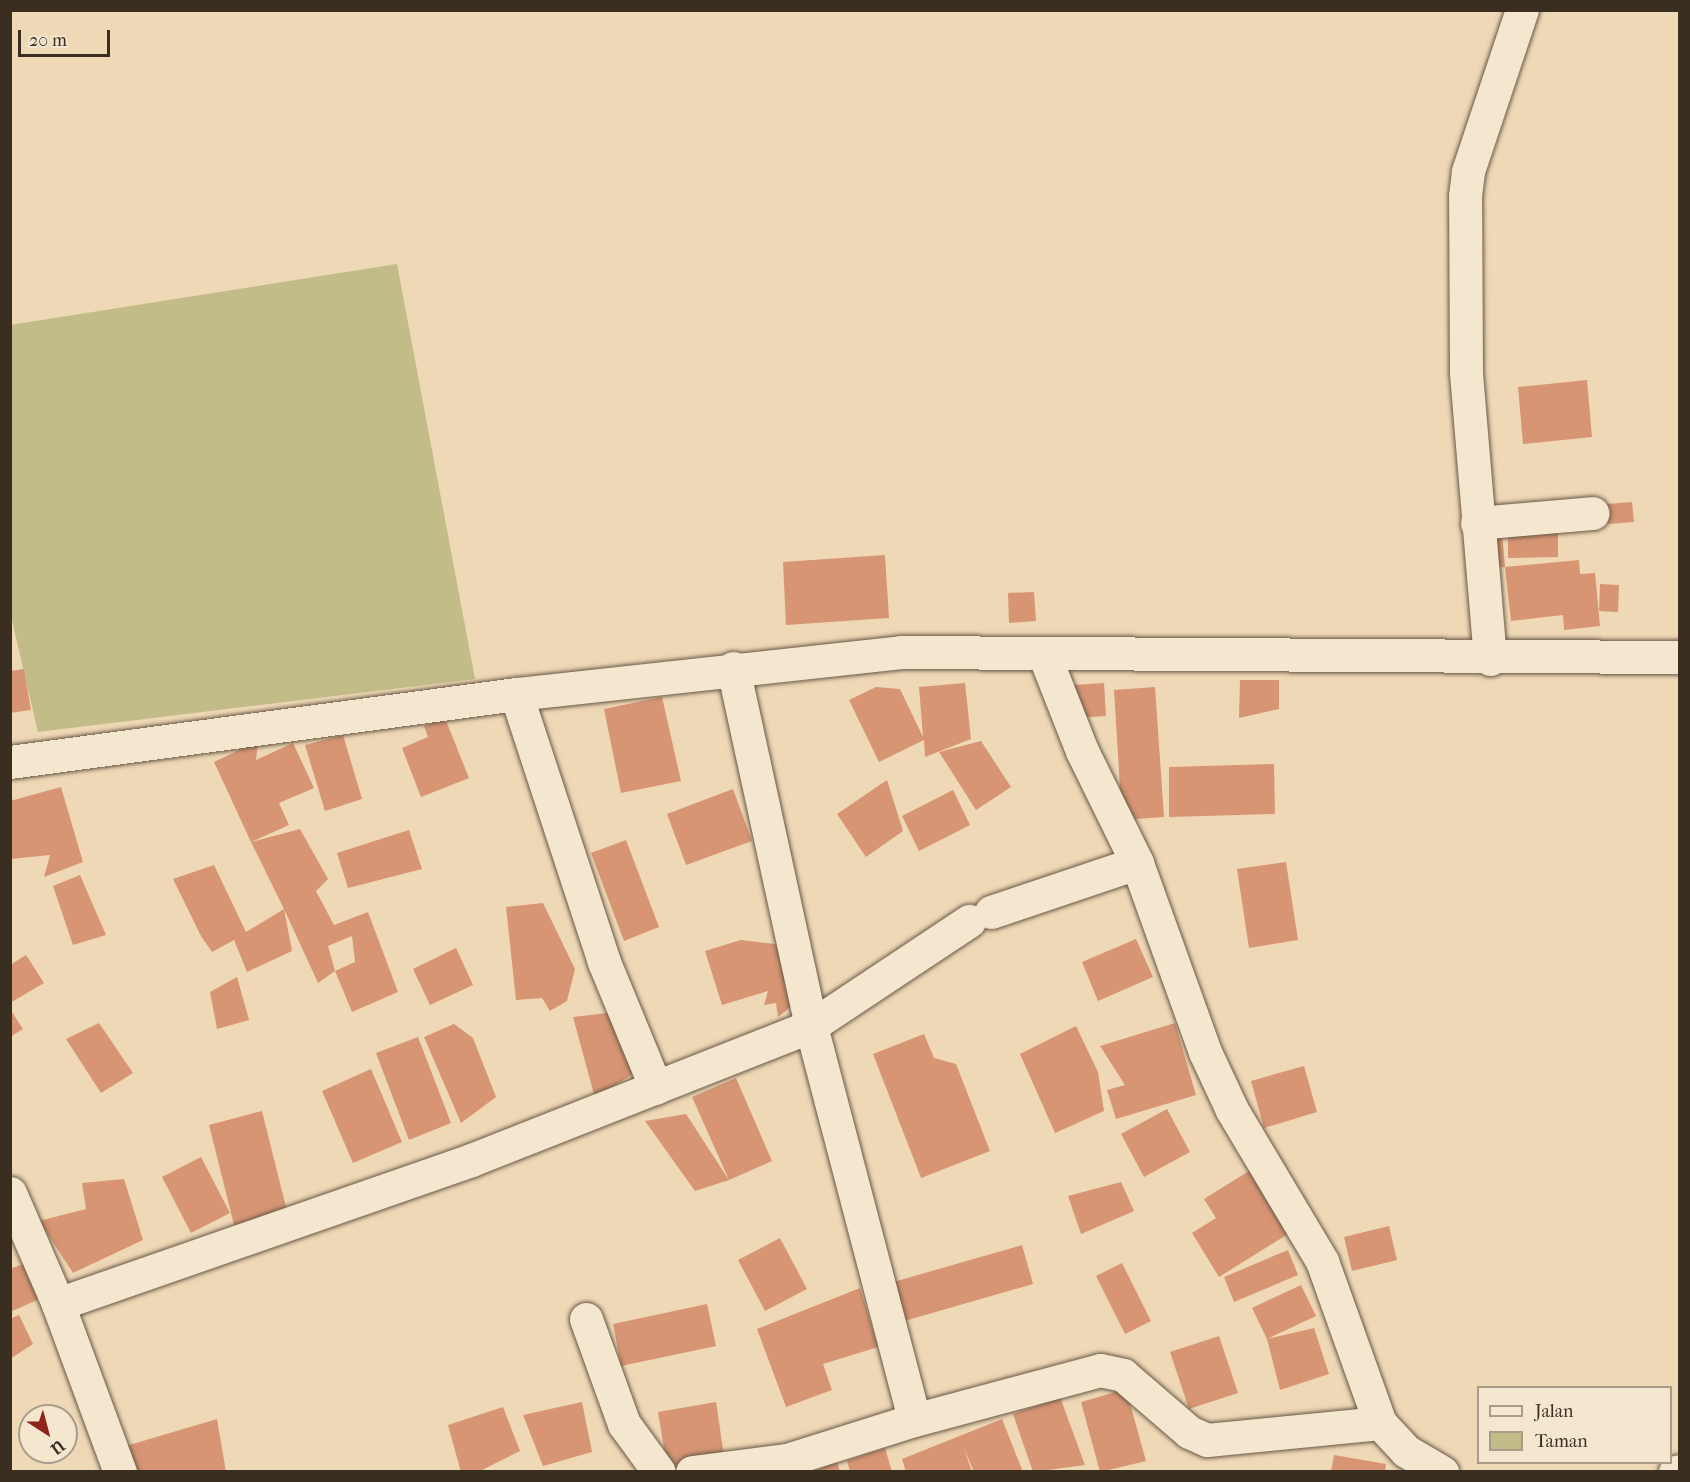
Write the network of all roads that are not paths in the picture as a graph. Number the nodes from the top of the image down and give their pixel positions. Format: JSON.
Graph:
{"nodes":[{"id":1,"x":1522,"y":10,"type":"edge"},
{"id":2,"x":1593,"y":513,"type":"dead end"},
{"id":3,"x":1478,"y":523,"type":"junction"},
{"id":4,"x":1045,"y":657,"type":"junction"},
{"id":5,"x":1680,"y":657,"type":"edge"},
{"id":6,"x":1490,"y":659,"type":"junction"},
{"id":7,"x":733,"y":668,"type":"junction"},
{"id":8,"x":516,"y":694,"type":"junction"},
{"id":9,"x":10,"y":762,"type":"edge"},
{"id":10,"x":1137,"y":863,"type":"junction"},
{"id":11,"x":811,"y":1026,"type":"junction"},
{"id":12,"x":656,"y":1088,"type":"junction"},
{"id":13,"x":10,"y":1193,"type":"edge"},
{"id":14,"x":58,"y":1304,"type":"junction"},
{"id":15,"x":586,"y":1319,"type":"dead end"},
{"id":16,"x":914,"y":1420,"type":"junction"},
{"id":17,"x":1380,"y":1423,"type":"junction"},
{"id":18,"x":1680,"y":1471,"type":"edge"},
{"id":19,"x":120,"y":1472,"type":"edge"},
{"id":20,"x":659,"y":1472,"type":"edge"},
{"id":21,"x":692,"y":1472,"type":"edge"},
{"id":22,"x":1442,"y":1472,"type":"edge"},
{"id":23,"x":1675,"y":1472,"type":"edge"}],
"edges":[{"from":1,"to":3,"type":"street"},
{"from":2,"to":3,"type":"street"},
{"from":3,"to":6,"type":"street"},
{"from":4,"to":6,"type":"street"},
{"from":4,"to":7,"type":"street"},
{"from":4,"to":10,"type":"street"},
{"from":5,"to":6,"type":"street"},
{"from":7,"to":8,"type":"street"},
{"from":7,"to":11,"type":"street"},
{"from":8,"to":9,"type":"street"},
{"from":8,"to":12,"type":"street"},
{"from":10,"to":11,"type":"street"},
{"from":10,"to":17,"type":"street"},
{"from":11,"to":12,"type":"street"},
{"from":11,"to":16,"type":"street"},
{"from":12,"to":14,"type":"street"},
{"from":13,"to":14,"type":"street"},
{"from":14,"to":19,"type":"street"},
{"from":15,"to":20,"type":"street"},
{"from":16,"to":17,"type":"street"},
{"from":16,"to":21,"type":"street"},
{"from":17,"to":22,"type":"street"},
{"from":18,"to":23,"type":"street"}]}
